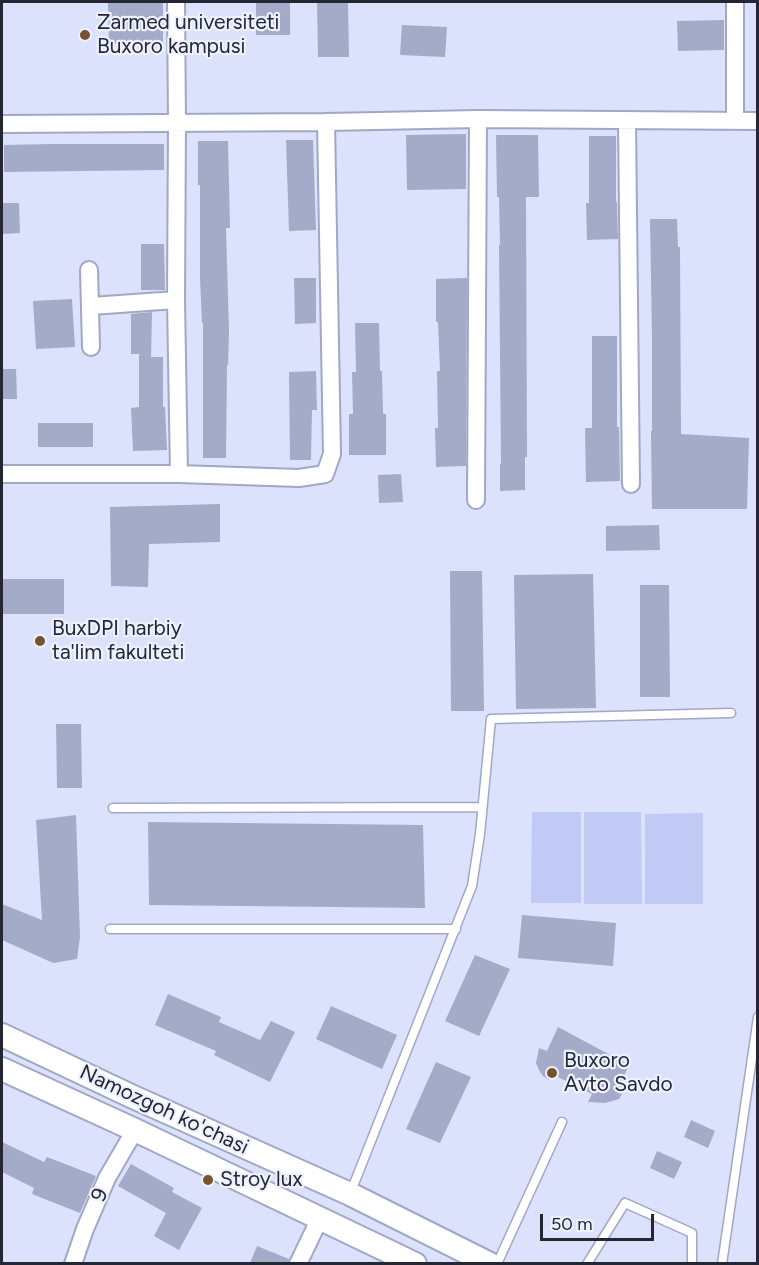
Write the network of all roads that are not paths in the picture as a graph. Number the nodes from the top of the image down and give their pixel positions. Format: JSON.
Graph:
{"nodes":[{"id":1,"x":176,"y":2,"type":"edge"},
{"id":2,"x":735,"y":2,"type":"edge"},
{"id":3,"x":478,"y":119,"type":"junction"},
{"id":4,"x":735,"y":120,"type":"junction"},
{"id":5,"x":627,"y":121,"type":"junction"},
{"id":6,"x":758,"y":121,"type":"edge"},
{"id":7,"x":326,"y":122,"type":"junction"},
{"id":8,"x":177,"y":123,"type":"junction"},
{"id":9,"x":2,"y":124,"type":"edge"},
{"id":10,"x":89,"y":270,"type":"dead end"},
{"id":11,"x":176,"y":300,"type":"junction"},
{"id":12,"x":91,"y":306,"type":"junction"},
{"id":13,"x":91,"y":347,"type":"dead end"},
{"id":14,"x":2,"y":474,"type":"edge"},
{"id":15,"x":179,"y":474,"type":"junction"},
{"id":16,"x":631,"y":484,"type":"dead end"},
{"id":17,"x":476,"y":500,"type":"dead end"},
{"id":18,"x":731,"y":713,"type":"dead end"},
{"id":19,"x":482,"y":807,"type":"junction"},
{"id":20,"x":113,"y":808,"type":"dead end"},
{"id":21,"x":110,"y":929,"type":"dead end"},
{"id":22,"x":456,"y":929,"type":"junction"},
{"id":23,"x":758,"y":1017,"type":"edge"},
{"id":24,"x":2,"y":1035,"type":"edge"},
{"id":25,"x":2,"y":1069,"type":"edge"},
{"id":26,"x":562,"y":1122,"type":"dead end"},
{"id":27,"x":135,"y":1130,"type":"junction"},
{"id":28,"x":350,"y":1194,"type":"junction"},
{"id":29,"x":320,"y":1218,"type":"junction"},
{"id":30,"x":73,"y":1263,"type":"edge"},
{"id":31,"x":298,"y":1263,"type":"edge"},
{"id":32,"x":415,"y":1263,"type":"edge"},
{"id":33,"x":490,"y":1263,"type":"edge"},
{"id":34,"x":497,"y":1263,"type":"edge"},
{"id":35,"x":587,"y":1263,"type":"edge"},
{"id":36,"x":692,"y":1263,"type":"edge"},
{"id":37,"x":722,"y":1263,"type":"edge"}],
"edges":[{"from":1,"to":8,"type":"street"},
{"from":2,"to":4,"type":"street"},
{"from":3,"to":5,"type":"street"},
{"from":3,"to":7,"type":"street"},
{"from":3,"to":17,"type":"street"},
{"from":4,"to":5,"type":"street"},
{"from":4,"to":6,"type":"street"},
{"from":5,"to":16,"type":"street"},
{"from":7,"to":8,"type":"street"},
{"from":7,"to":15,"type":"street"},
{"from":8,"to":9,"type":"street"},
{"from":8,"to":11,"type":"street"},
{"from":10,"to":12,"type":"street"},
{"from":11,"to":12,"type":"street"},
{"from":11,"to":15,"type":"street"},
{"from":12,"to":13,"type":"street"},
{"from":14,"to":15,"type":"street"},
{"from":18,"to":19,"type":"lane"},
{"from":19,"to":20,"type":"lane"},
{"from":19,"to":22,"type":"lane"},
{"from":21,"to":22,"type":"lane"},
{"from":22,"to":28,"type":"lane"},
{"from":23,"to":37,"type":"lane"},
{"from":24,"to":28,"type":"main road","name":"Namozgoh ko'chasi"},
{"from":25,"to":27,"type":"main road","name":"Namozgoh ko'chasi"},
{"from":26,"to":34,"type":"lane"},
{"from":27,"to":29,"type":"main road","name":"Namozgoh ko'chasi"},
{"from":27,"to":30,"type":"street","name":"9"},
{"from":28,"to":33,"type":"main road","name":"Namozgoh ko'chasi"},
{"from":29,"to":31,"type":"street"},
{"from":29,"to":32,"type":"main road","name":"Namozgoh ko'chasi"},
{"from":35,"to":36,"type":"lane"}]}
